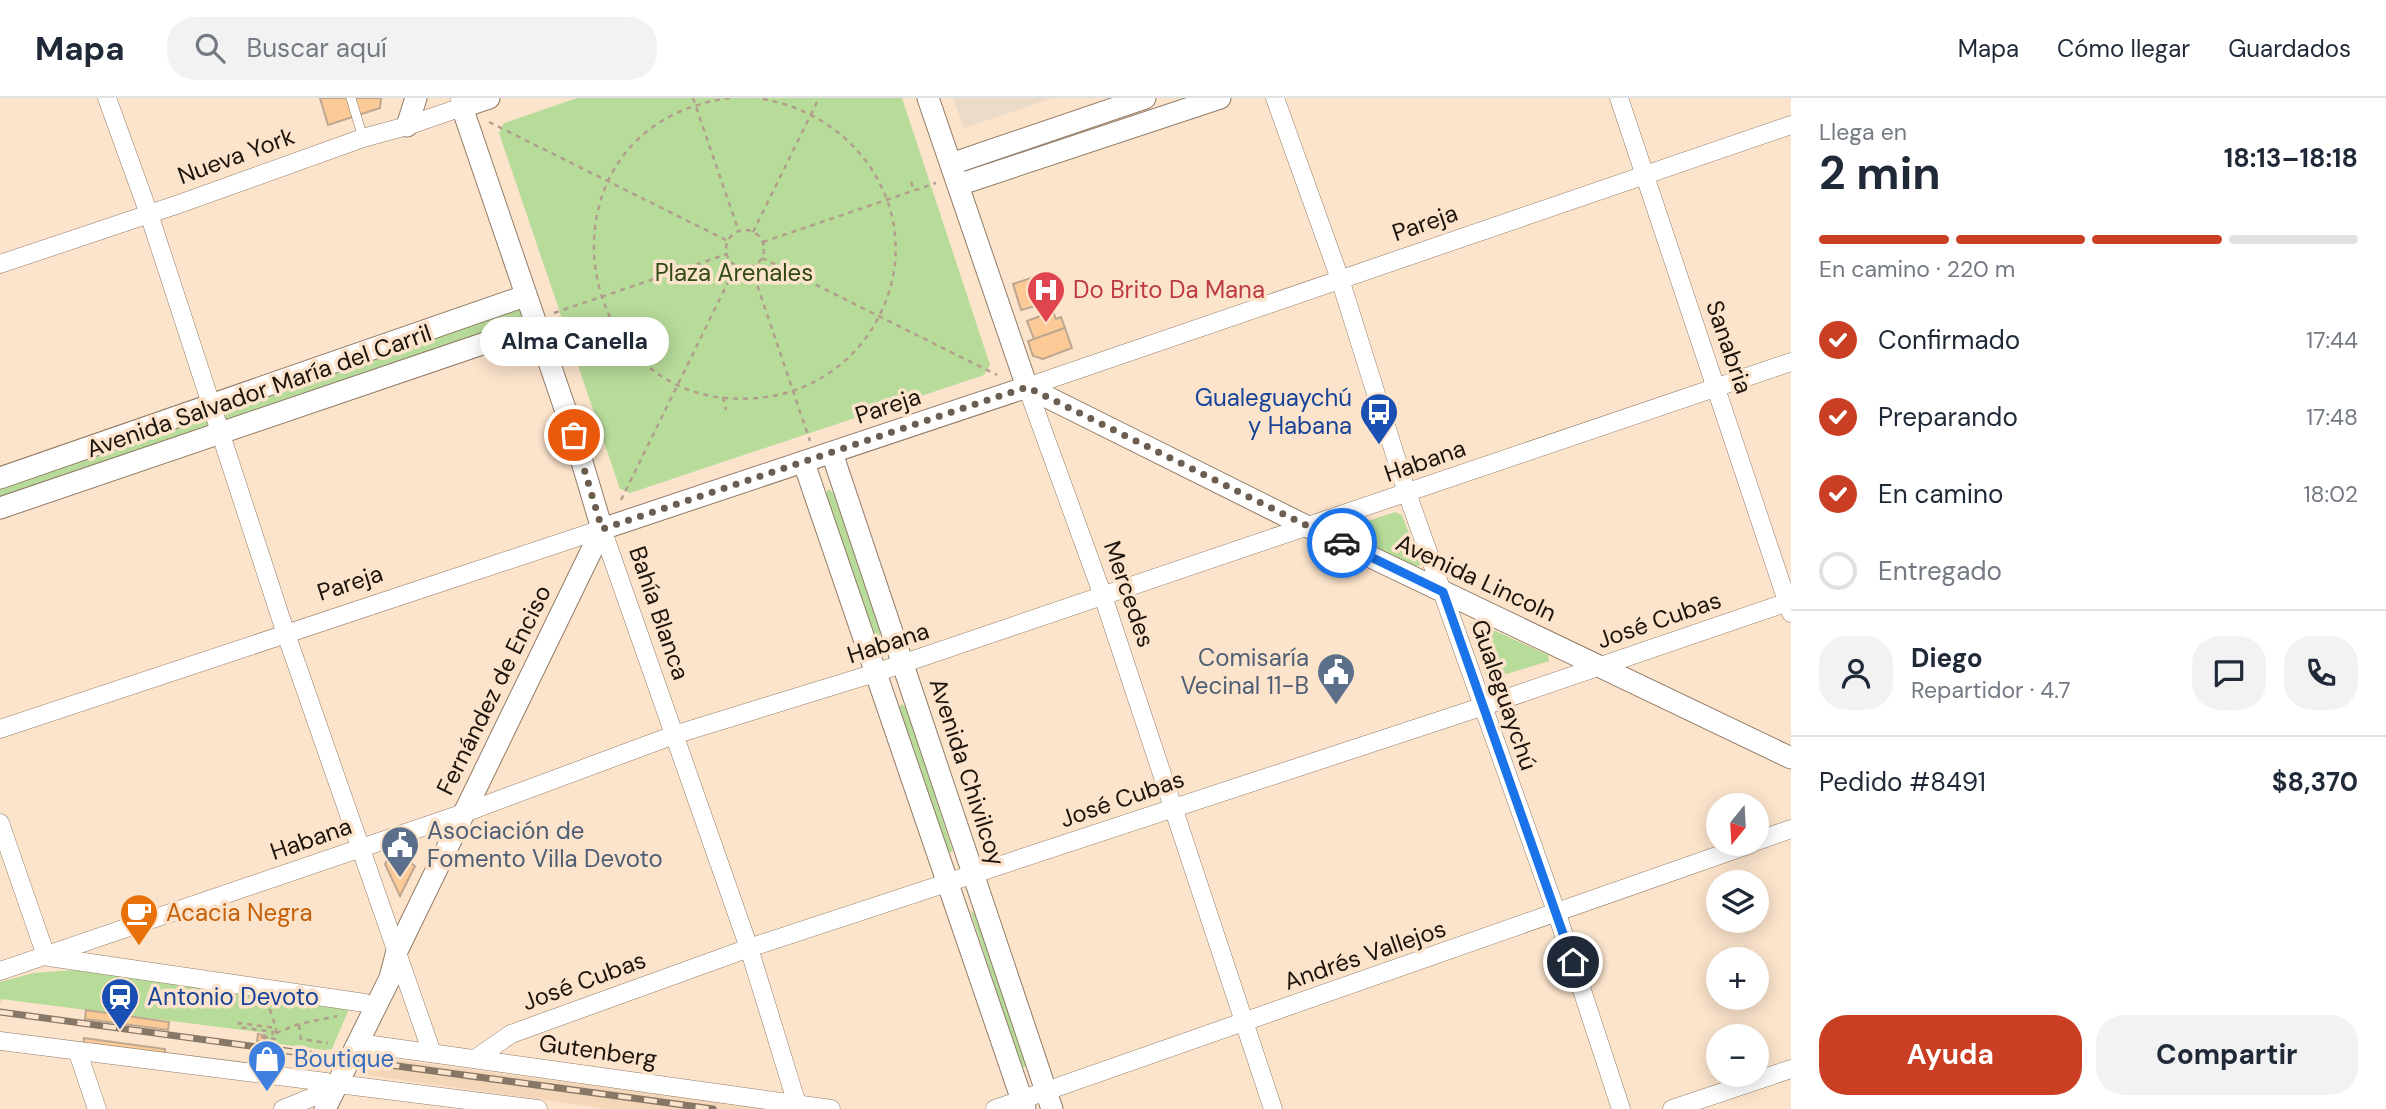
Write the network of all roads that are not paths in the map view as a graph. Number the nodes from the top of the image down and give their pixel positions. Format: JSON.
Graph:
{"nodes":[{"id":1,"x":107,"y":98,"type":"edge"},
{"id":2,"x":351,"y":98,"type":"edge"},
{"id":3,"x":416,"y":98,"type":"edge"},
{"id":4,"x":489,"y":98,"type":"edge"},
{"id":5,"x":928,"y":98,"type":"edge"},
{"id":6,"x":1145,"y":98,"type":"edge"},
{"id":7,"x":1220,"y":98,"type":"edge"},
{"id":8,"x":1275,"y":98,"type":"edge"},
{"id":9,"x":1619,"y":98,"type":"edge"},
{"id":10,"x":457,"y":101,"type":"edge"},
{"id":11,"x":1791,"y":125,"type":"edge"},
{"id":12,"x":408,"y":127,"type":"junction"},
{"id":13,"x":362,"y":138,"type":"junction"},
{"id":14,"x":951,"y":163,"type":"junction"},
{"id":15,"x":1644,"y":176,"type":"junction"},
{"id":16,"x":958,"y":185,"type":"junction"},
{"id":17,"x":149,"y":214,"type":"junction"},
{"id":18,"x":0,"y":264,"type":"edge"},
{"id":19,"x":1340,"y":279,"type":"junction"},
{"id":20,"x":525,"y":296,"type":"junction"},
{"id":21,"x":535,"y":326,"type":"junction"},
{"id":22,"x":1791,"y":362,"type":"edge"},
{"id":23,"x":1027,"y":387,"type":"junction"},
{"id":24,"x":1718,"y":387,"type":"junction"},
{"id":25,"x":212,"y":407,"type":"junction"},
{"id":26,"x":220,"y":432,"type":"junction"},
{"id":27,"x":832,"y":453,"type":"junction"},
{"id":28,"x":804,"y":463,"type":"junction"},
{"id":29,"x":0,"y":478,"type":"edge"},
{"id":30,"x":1407,"y":493,"type":"junction"},
{"id":31,"x":0,"y":508,"type":"edge"},
{"id":32,"x":1308,"y":527,"type":"junction"},
{"id":33,"x":602,"y":529,"type":"junction"},
{"id":34,"x":1443,"y":592,"type":"junction"},
{"id":35,"x":1102,"y":596,"type":"junction"},
{"id":36,"x":1790,"y":605,"type":"edge"},
{"id":37,"x":285,"y":631,"type":"junction"},
{"id":38,"x":904,"y":663,"type":"junction"},
{"id":39,"x":1600,"y":667,"type":"junction"},
{"id":40,"x":876,"y":673,"type":"junction"},
{"id":41,"x":1481,"y":707,"type":"junction"},
{"id":42,"x":0,"y":729,"type":"edge"},
{"id":43,"x":674,"y":735,"type":"junction"},
{"id":44,"x":1791,"y":758,"type":"edge"},
{"id":45,"x":1174,"y":807,"type":"junction"},
{"id":46,"x":464,"y":813,"type":"junction"},
{"id":47,"x":0,"y":823,"type":"edge"},
{"id":48,"x":1791,"y":829,"type":"edge"},
{"id":49,"x":1769,"y":837,"type":"edge"},
{"id":50,"x":361,"y":847,"type":"junction"},
{"id":51,"x":1718,"y":856,"type":"edge"},
{"id":52,"x":973,"y":875,"type":"junction"},
{"id":53,"x":947,"y":883,"type":"junction"},
{"id":54,"x":1557,"y":914,"type":"junction"},
{"id":55,"x":749,"y":948,"type":"junction"},
{"id":56,"x":397,"y":951,"type":"junction"},
{"id":57,"x":46,"y":956,"type":"junction"},
{"id":58,"x":0,"y":971,"type":"edge"},
{"id":59,"x":365,"y":1003,"type":"junction"},
{"id":60,"x":1243,"y":1023,"type":"junction"},
{"id":61,"x":0,"y":1041,"type":"edge"},
{"id":62,"x":358,"y":1043,"type":"junction"},
{"id":63,"x":78,"y":1053,"type":"junction"},
{"id":64,"x":432,"y":1053,"type":"junction"},
{"id":65,"x":475,"y":1059,"type":"junction"},
{"id":66,"x":1791,"y":1069,"type":"edge"},
{"id":67,"x":324,"y":1096,"type":"edge"},
{"id":68,"x":1049,"y":1100,"type":"edge"},
{"id":69,"x":447,"y":1103,"type":"edge"},
{"id":70,"x":797,"y":1104,"type":"junction"},
{"id":71,"x":1024,"y":1105,"type":"edge"},
{"id":72,"x":97,"y":1109,"type":"edge"},
{"id":73,"x":283,"y":1109,"type":"edge"},
{"id":74,"x":538,"y":1109,"type":"edge"},
{"id":75,"x":831,"y":1109,"type":"edge"},
{"id":76,"x":995,"y":1109,"type":"edge"},
{"id":77,"x":1273,"y":1109,"type":"edge"},
{"id":78,"x":1621,"y":1109,"type":"edge"},
{"id":79,"x":1672,"y":1109,"type":"edge"}],
"edges":[{"from":1,"to":17,"type":"street"},
{"from":2,"to":13,"type":"lane"},
{"from":3,"to":12,"type":"street"},
{"from":4,"to":10,"type":"street","name":"Nueva York"},
{"from":5,"to":14,"type":"street","name":"Mercedes"},
{"from":6,"to":14,"type":"street"},
{"from":7,"to":16,"type":"street"},
{"from":8,"to":19,"type":"street","name":"Gualeguaychú"},
{"from":9,"to":15,"type":"street","name":"Sanabria"},
{"from":10,"to":12,"type":"street","name":"Nueva York"},
{"from":10,"to":20,"type":"street","name":"Bahía Blanca"},
{"from":11,"to":15,"type":"street","name":"Pareja"},
{"from":12,"to":13,"type":"street","name":"Nueva York"},
{"from":13,"to":17,"type":"street","name":"Nueva York"},
{"from":14,"to":16,"type":"street","name":"Mercedes"},
{"from":15,"to":19,"type":"street","name":"Pareja"},
{"from":15,"to":24,"type":"street","name":"Sanabria"},
{"from":16,"to":23,"type":"street","name":"Mercedes"},
{"from":17,"to":18,"type":"street","name":"Nueva York"},
{"from":17,"to":25,"type":"street"},
{"from":19,"to":23,"type":"street","name":"Pareja"},
{"from":19,"to":30,"type":"street","name":"Gualeguaychú"},
{"from":20,"to":21,"type":"street","name":"Bahía Blanca"},
{"from":20,"to":25,"type":"street","name":"Avenida Salvador María del Carril"},
{"from":21,"to":26,"type":"street","name":"Avenida Salvador María del Carril"},
{"from":21,"to":33,"type":"street","name":"Bahía Blanca"},
{"from":22,"to":24,"type":"street","name":"Habana"},
{"from":23,"to":27,"type":"street","name":"Pareja"},
{"from":23,"to":32,"type":"street","name":"Avenida Lincoln"},
{"from":23,"to":35,"type":"street","name":"Mercedes"},
{"from":24,"to":30,"type":"street","name":"Habana"},
{"from":24,"to":36,"type":"street","name":"Sanabria"},
{"from":25,"to":26,"type":"street"},
{"from":25,"to":29,"type":"street","name":"Avenida Salvador María del Carril"},
{"from":26,"to":31,"type":"street","name":"Avenida Salvador María del Carril"},
{"from":26,"to":37,"type":"street"},
{"from":27,"to":28,"type":"street","name":"Pareja"},
{"from":27,"to":38,"type":"street","name":"Avenida Chivilcoy"},
{"from":28,"to":33,"type":"street","name":"Pareja"},
{"from":28,"to":40,"type":"street"},
{"from":30,"to":32,"type":"street","name":"Habana"},
{"from":30,"to":34,"type":"street","name":"Gualeguaychú"},
{"from":32,"to":34,"type":"street","name":"Avenida Lincoln"},
{"from":32,"to":35,"type":"street","name":"Habana"},
{"from":33,"to":37,"type":"street","name":"Pareja"},
{"from":33,"to":43,"type":"street","name":"Bahía Blanca"},
{"from":33,"to":46,"type":"street","name":"Fernández de Enciso"},
{"from":34,"to":39,"type":"street","name":"Avenida Lincoln"},
{"from":34,"to":41,"type":"street","name":"Gualeguaychú"},
{"from":35,"to":38,"type":"street","name":"Habana"},
{"from":35,"to":45,"type":"street","name":"Mercedes"},
{"from":36,"to":39,"type":"street","name":"José Cubas"},
{"from":37,"to":42,"type":"street","name":"Pareja"},
{"from":37,"to":50,"type":"street"},
{"from":38,"to":40,"type":"street","name":"Habana"},
{"from":38,"to":52,"type":"street","name":"Avenida Chivilcoy"},
{"from":39,"to":41,"type":"street","name":"José Cubas"},
{"from":39,"to":44,"type":"street","name":"Avenida Lincoln"},
{"from":40,"to":43,"type":"street","name":"Habana"},
{"from":40,"to":53,"type":"street"},
{"from":41,"to":45,"type":"street","name":"José Cubas"},
{"from":41,"to":54,"type":"street","name":"Gualeguaychú"},
{"from":43,"to":46,"type":"street","name":"Habana"},
{"from":43,"to":55,"type":"street","name":"Bahía Blanca"},
{"from":45,"to":52,"type":"street","name":"José Cubas"},
{"from":45,"to":60,"type":"street","name":"Mercedes"},
{"from":46,"to":50,"type":"street","name":"Habana"},
{"from":46,"to":56,"type":"street","name":"Fernández de Enciso"},
{"from":47,"to":57,"type":"street"},
{"from":48,"to":49,"type":"street"},
{"from":50,"to":56,"type":"street"},
{"from":50,"to":57,"type":"street","name":"Habana"},
{"from":51,"to":54,"type":"street","name":"Andrés Vallejos"},
{"from":52,"to":53,"type":"street","name":"José Cubas"},
{"from":52,"to":68,"type":"street","name":"Avenida Chivilcoy"},
{"from":53,"to":55,"type":"street","name":"José Cubas"},
{"from":53,"to":71,"type":"street"},
{"from":54,"to":60,"type":"street","name":"Andrés Vallejos"},
{"from":54,"to":78,"type":"street","name":"Gualeguaychú"},
{"from":55,"to":65,"type":"street","name":"José Cubas"},
{"from":55,"to":70,"type":"street","name":"Bahía Blanca"},
{"from":56,"to":59,"type":"street","name":"Fernández de Enciso"},
{"from":56,"to":62,"type":"street","name":"Fernández de Enciso"},
{"from":56,"to":64,"type":"street"},
{"from":57,"to":58,"type":"street","name":"Habana"},
{"from":57,"to":59,"type":"street"},
{"from":59,"to":67,"type":"street","name":"Fernández de Enciso"},
{"from":60,"to":68,"type":"street","name":"Andrés Vallejos"},
{"from":60,"to":77,"type":"street","name":"Mercedes"},
{"from":61,"to":63,"type":"street"},
{"from":62,"to":64,"type":"street","name":"Gutenberg"},
{"from":62,"to":67,"type":"street","name":"Fernández de Enciso"},
{"from":63,"to":67,"type":"street"},
{"from":63,"to":72,"type":"street"},
{"from":64,"to":65,"type":"street","name":"Gutenberg"},
{"from":65,"to":70,"type":"street","name":"Gutenberg"},
{"from":66,"to":79,"type":"street"},
{"from":67,"to":69,"type":"street"},
{"from":67,"to":73,"type":"street"},
{"from":68,"to":71,"type":"street","name":"Andrés Vallejos"},
{"from":69,"to":74,"type":"street"},
{"from":70,"to":75,"type":"street","name":"Gutenberg"},
{"from":71,"to":76,"type":"street","name":"Andrés Vallejos"}]}
